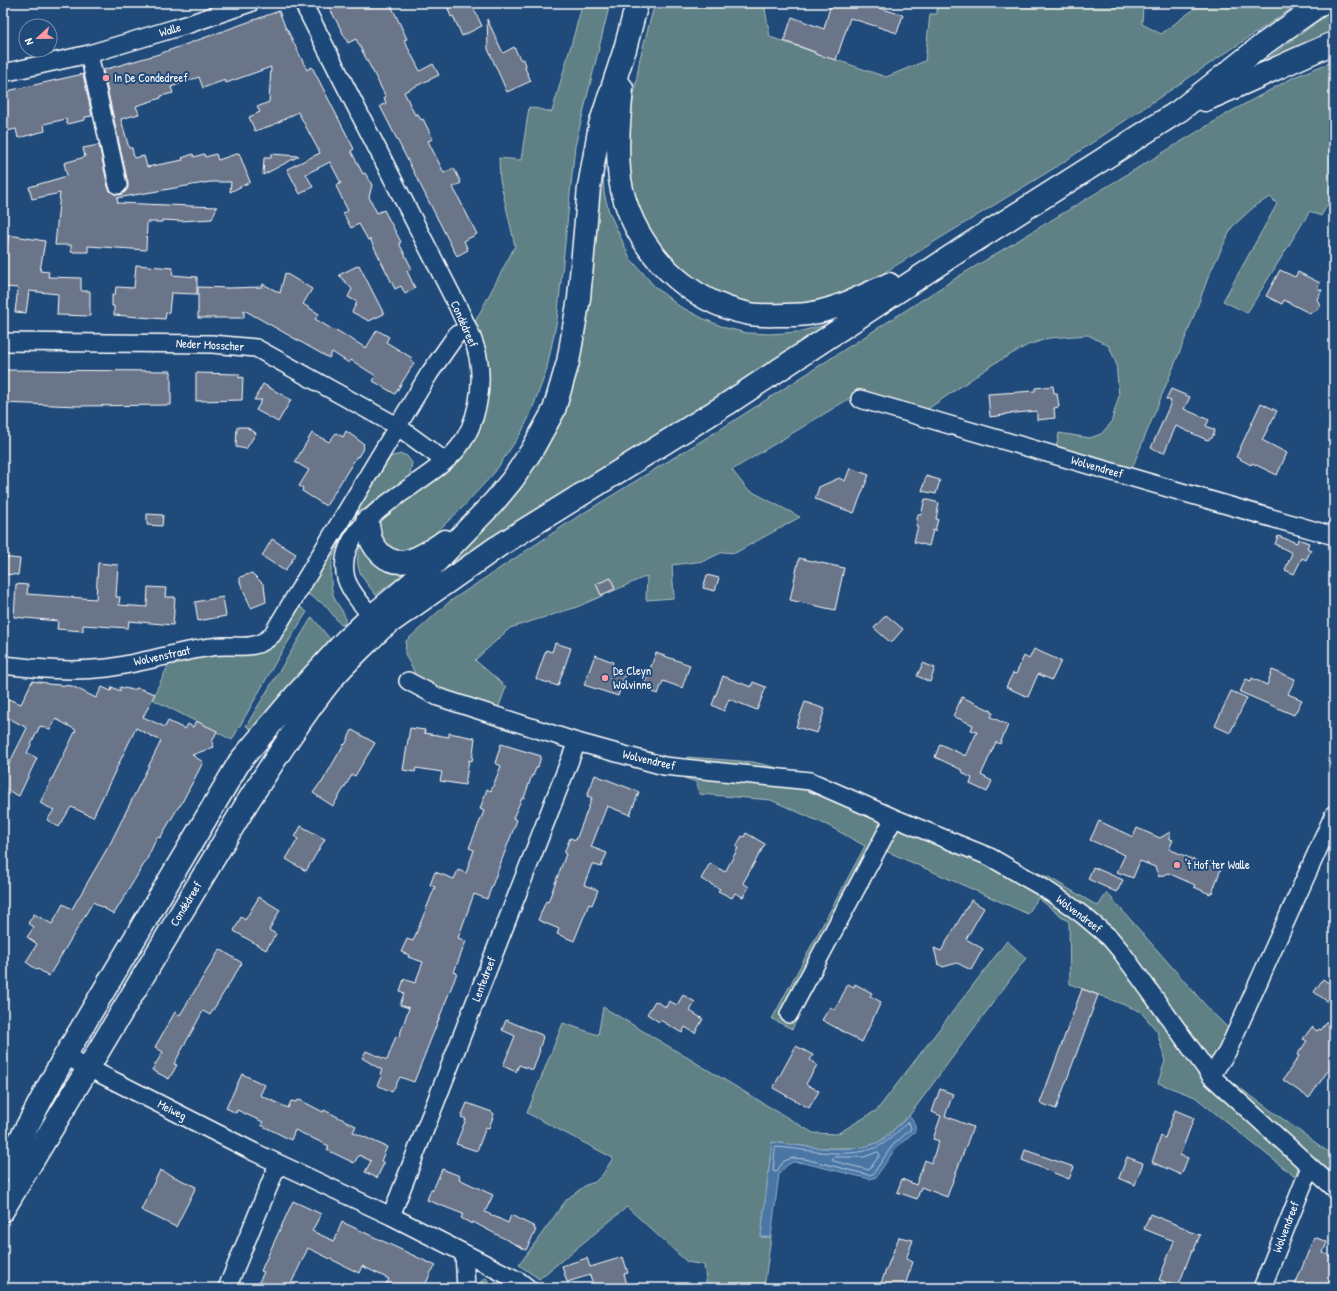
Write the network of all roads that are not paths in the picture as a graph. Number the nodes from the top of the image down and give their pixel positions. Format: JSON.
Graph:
{"nodes":[{"id":1,"x":250,"y":3,"type":"edge"},
{"id":2,"x":303,"y":3,"type":"edge"},
{"id":3,"x":637,"y":3,"type":"edge"},
{"id":4,"x":1322,"y":3,"type":"edge"},
{"id":5,"x":1334,"y":43,"type":"edge"},
{"id":6,"x":625,"y":49,"type":"junction"},
{"id":7,"x":89,"y":54,"type":"junction"},
{"id":8,"x":3,"y":73,"type":"edge"},
{"id":9,"x":1179,"y":111,"type":"junction"},
{"id":10,"x":118,"y":185,"type":"dead end"},
{"id":11,"x":965,"y":247,"type":"junction"},
{"id":12,"x":457,"y":334,"type":"dead end"},
{"id":13,"x":3,"y":342,"type":"edge"},
{"id":14,"x":860,"y":399,"type":"dead end"},
{"id":15,"x":398,"y":426,"type":"junction"},
{"id":16,"x":445,"y":461,"type":"junction"},
{"id":17,"x":367,"y":521,"type":"junction"},
{"id":18,"x":469,"y":529,"type":"junction"},
{"id":19,"x":1334,"y":536,"type":"edge"},
{"id":20,"x":296,"y":595,"type":"joint"},
{"id":21,"x":377,"y":622,"type":"junction"},
{"id":22,"x":3,"y":665,"type":"edge"},
{"id":23,"x":408,"y":681,"type":"dead end"},
{"id":24,"x":577,"y":742,"type":"junction"},
{"id":25,"x":1334,"y":814,"type":"edge"},
{"id":26,"x":894,"y":818,"type":"junction"},
{"id":27,"x":789,"y":1014,"type":"dead end"},
{"id":28,"x":65,"y":1056,"type":"junction"},
{"id":29,"x":89,"y":1067,"type":"junction"},
{"id":30,"x":1211,"y":1076,"type":"junction"},
{"id":31,"x":278,"y":1164,"type":"junction"},
{"id":32,"x":1310,"y":1167,"type":"junction"},
{"id":33,"x":3,"y":1170,"type":"edge"},
{"id":34,"x":1334,"y":1188,"type":"edge"},
{"id":35,"x":3,"y":1210,"type":"edge"},
{"id":36,"x":391,"y":1216,"type":"junction"},
{"id":37,"x":464,"y":1253,"type":"junction"},
{"id":38,"x":227,"y":1288,"type":"edge"},
{"id":39,"x":466,"y":1288,"type":"edge"},
{"id":40,"x":528,"y":1288,"type":"edge"},
{"id":41,"x":1262,"y":1288,"type":"edge"}],
"edges":[{"from":1,"to":7,"type":"street","name":"Walle"},
{"from":2,"to":16,"type":"street","name":"Condédreef"},
{"from":3,"to":6,"type":"main road"},
{"from":4,"to":9,"type":"main road"},
{"from":5,"to":9,"type":"main road"},
{"from":6,"to":11,"type":"main road"},
{"from":6,"to":18,"type":"main road"},
{"from":7,"to":8,"type":"street","name":"Walle"},
{"from":7,"to":10,"type":"street"},
{"from":9,"to":11,"type":"main road"},
{"from":11,"to":21,"type":"main road"},
{"from":12,"to":15,"type":"street","name":"Condédreef"},
{"from":13,"to":15,"type":"street","name":"Neder Mosscher"},
{"from":14,"to":19,"type":"street","name":"Wolvendreef"},
{"from":15,"to":16,"type":"street","name":"Neder Mosscher"},
{"from":15,"to":20,"type":"street","name":"Condédreef"},
{"from":16,"to":17,"type":"street","name":"Condédreef"},
{"from":17,"to":18,"type":"main road"},
{"from":17,"to":21,"type":"street","name":"Condédreef"},
{"from":18,"to":21,"type":"main road"},
{"from":20,"to":22,"type":"street","name":"Wolvenstraat"},
{"from":21,"to":28,"type":"main road"},
{"from":21,"to":29,"type":"main road","name":"Condédreef"},
{"from":23,"to":24,"type":"street","name":"Wolvendreef"},
{"from":24,"to":26,"type":"street","name":"Wolvendreef"},
{"from":24,"to":36,"type":"street","name":"Lentedreef"},
{"from":25,"to":30,"type":"street"},
{"from":26,"to":27,"type":"street"},
{"from":26,"to":30,"type":"street","name":"Wolvendreef"},
{"from":28,"to":29,"type":"street","name":"Meiweg"},
{"from":28,"to":33,"type":"main road"},
{"from":29,"to":31,"type":"street","name":"Meiweg"},
{"from":29,"to":35,"type":"main road","name":"Condédreef"},
{"from":30,"to":32,"type":"street","name":"Wolvendreef"},
{"from":31,"to":36,"type":"street","name":"Meiweg"},
{"from":31,"to":38,"type":"street"},
{"from":32,"to":34,"type":"street","name":"Wolvendreef"},
{"from":32,"to":41,"type":"street","name":"Wolvendreef"},
{"from":36,"to":37,"type":"street","name":"Meiweg"},
{"from":37,"to":39,"type":"street"},
{"from":37,"to":40,"type":"street","name":"Meiweg"}]}
